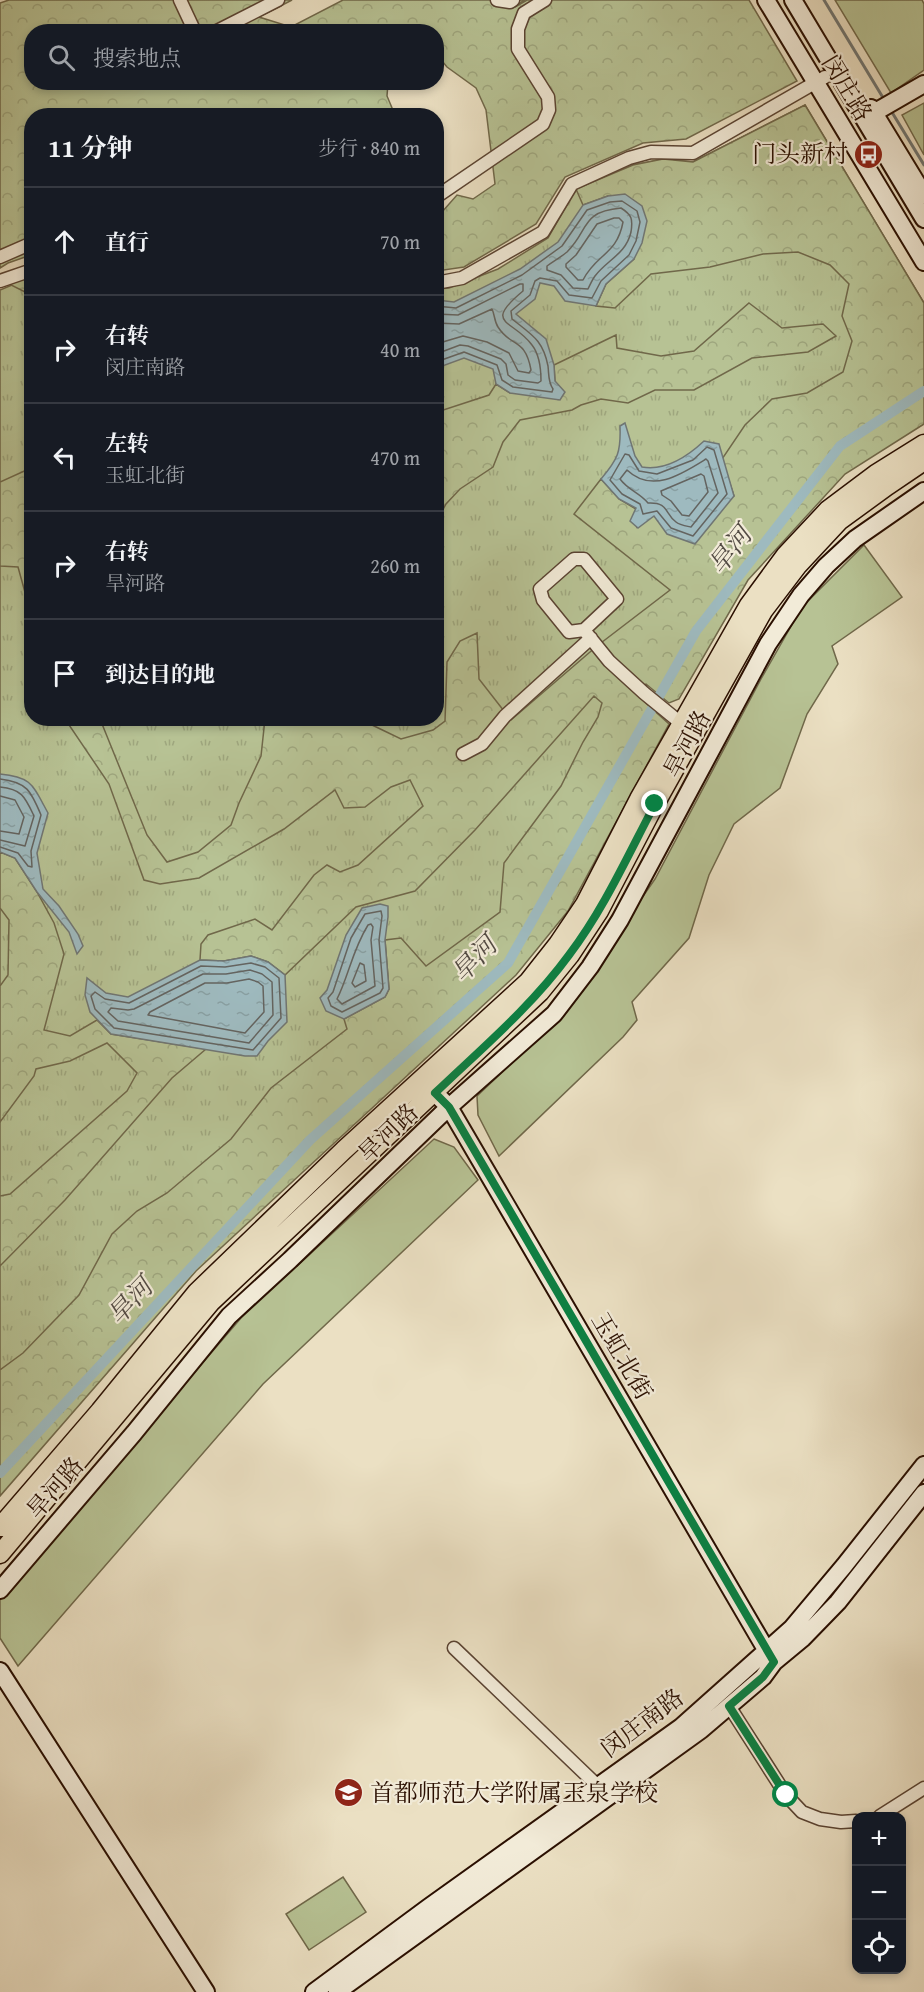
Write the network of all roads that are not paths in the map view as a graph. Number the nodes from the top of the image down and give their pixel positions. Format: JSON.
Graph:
{"nodes":[{"id":1,"x":180,"y":0,"type":"edge"},
{"id":2,"x":278,"y":0,"type":"edge"},
{"id":3,"x":497,"y":0,"type":"edge"},
{"id":4,"x":513,"y":0,"type":"edge"},
{"id":5,"x":545,"y":0,"type":"edge"},
{"id":6,"x":766,"y":0,"type":"edge"},
{"id":7,"x":779,"y":0,"type":"edge"},
{"id":8,"x":793,"y":0,"type":"edge"},
{"id":9,"x":806,"y":0,"type":"edge"},
{"id":10,"x":191,"y":24,"type":"edge"},
{"id":11,"x":231,"y":24,"type":"edge"},
{"id":12,"x":821,"y":80,"type":"junction"},
{"id":13,"x":924,"y":84,"type":"edge"},
{"id":14,"x":878,"y":110,"type":"junction"},
{"id":15,"x":444,"y":192,"type":"edge"},
{"id":16,"x":924,"y":195,"type":"edge"},
{"id":17,"x":924,"y":219,"type":"edge"},
{"id":18,"x":924,"y":240,"type":"edge"},
{"id":19,"x":24,"y":246,"type":"edge"},
{"id":20,"x":0,"y":257,"type":"edge"},
{"id":21,"x":924,"y":262,"type":"edge"},
{"id":22,"x":24,"y":273,"type":"edge"},
{"id":23,"x":0,"y":281,"type":"edge"},
{"id":24,"x":444,"y":281,"type":"edge"},
{"id":25,"x":924,"y":444,"type":"edge"},
{"id":26,"x":924,"y":461,"type":"edge"},
{"id":27,"x":924,"y":492,"type":"edge"},
{"id":28,"x":588,"y":634,"type":"junction"},
{"id":29,"x":677,"y":720,"type":"junction"},
{"id":30,"x":463,"y":754,"type":"dead end"},
{"id":31,"x":517,"y":1004,"type":"junction"},
{"id":32,"x":422,"y":1080,"type":"junction"},
{"id":33,"x":435,"y":1093,"type":"junction"},
{"id":34,"x":449,"y":1107,"type":"junction"},
{"id":35,"x":924,"y":1465,"type":"edge"},
{"id":36,"x":924,"y":1493,"type":"edge"},
{"id":37,"x":0,"y":1527,"type":"edge"},
{"id":38,"x":2,"y":1546,"type":"edge"},
{"id":39,"x":0,"y":1590,"type":"edge"},
{"id":40,"x":454,"y":1648,"type":"dead end"},
{"id":41,"x":770,"y":1657,"type":"junction"},
{"id":42,"x":0,"y":1671,"type":"edge"},
{"id":43,"x":729,"y":1706,"type":"junction"},
{"id":44,"x":924,"y":1788,"type":"edge"},
{"id":45,"x":603,"y":1791,"type":"junction"},
{"id":46,"x":886,"y":1812,"type":"edge"},
{"id":47,"x":852,"y":1821,"type":"edge"},
{"id":48,"x":206,"y":1992,"type":"edge"},
{"id":49,"x":314,"y":1992,"type":"edge"},
{"id":50,"x":337,"y":1992,"type":"edge"}],
"edges":[{"from":1,"to":10,"type":"street"},
{"from":2,"to":11,"type":"street"},
{"from":3,"to":4,"type":"street"},
{"from":5,"to":15,"type":"street"},
{"from":6,"to":12,"type":"street","name":"闵庄路"},
{"from":7,"to":12,"type":"street","name":"闵庄路"},
{"from":8,"to":14,"type":"street","name":"闵庄路"},
{"from":9,"to":14,"type":"street","name":"闵庄路"},
{"from":12,"to":14,"type":"street"},
{"from":12,"to":18,"type":"street","name":"闵庄路"},
{"from":12,"to":21,"type":"street","name":"闵庄路"},
{"from":12,"to":24,"type":"street"},
{"from":13,"to":14,"type":"street"},
{"from":14,"to":16,"type":"street","name":"闵庄路"},
{"from":14,"to":17,"type":"street","name":"闵庄路"},
{"from":19,"to":20,"type":"street"},
{"from":22,"to":23,"type":"street"},
{"from":25,"to":29,"type":"main road","name":"旱河路"},
{"from":26,"to":31,"type":"main road","name":"旱河路"},
{"from":27,"to":34,"type":"street","name":"旱河路"},
{"from":28,"to":28,"type":"street"},
{"from":28,"to":29,"type":"street"},
{"from":28,"to":30,"type":"street"},
{"from":29,"to":31,"type":"main road","name":"旱河路"},
{"from":31,"to":32,"type":"main road","name":"旱河路"},
{"from":31,"to":33,"type":"main road","name":"旱河路"},
{"from":32,"to":33,"type":"street","name":"玉虹北街"},
{"from":32,"to":37,"type":"main road","name":"旱河路"},
{"from":33,"to":34,"type":"street","name":"玉虹北街"},
{"from":33,"to":38,"type":"main road","name":"旱河路"},
{"from":34,"to":39,"type":"street","name":"旱河路"},
{"from":34,"to":41,"type":"street","name":"玉虹北街"},
{"from":35,"to":41,"type":"street","name":"闵庄南路"},
{"from":36,"to":41,"type":"street","name":"闵庄南路"},
{"from":40,"to":45,"type":"street"},
{"from":41,"to":43,"type":"street","name":"闵庄南路"},
{"from":41,"to":45,"type":"street","name":"闵庄南路"},
{"from":42,"to":48,"type":"street"},
{"from":43,"to":45,"type":"street","name":"闵庄南路"},
{"from":43,"to":47,"type":"street"},
{"from":44,"to":46,"type":"street"},
{"from":45,"to":49,"type":"street","name":"闵庄南路"},
{"from":45,"to":50,"type":"street","name":"闵庄南路"}]}
